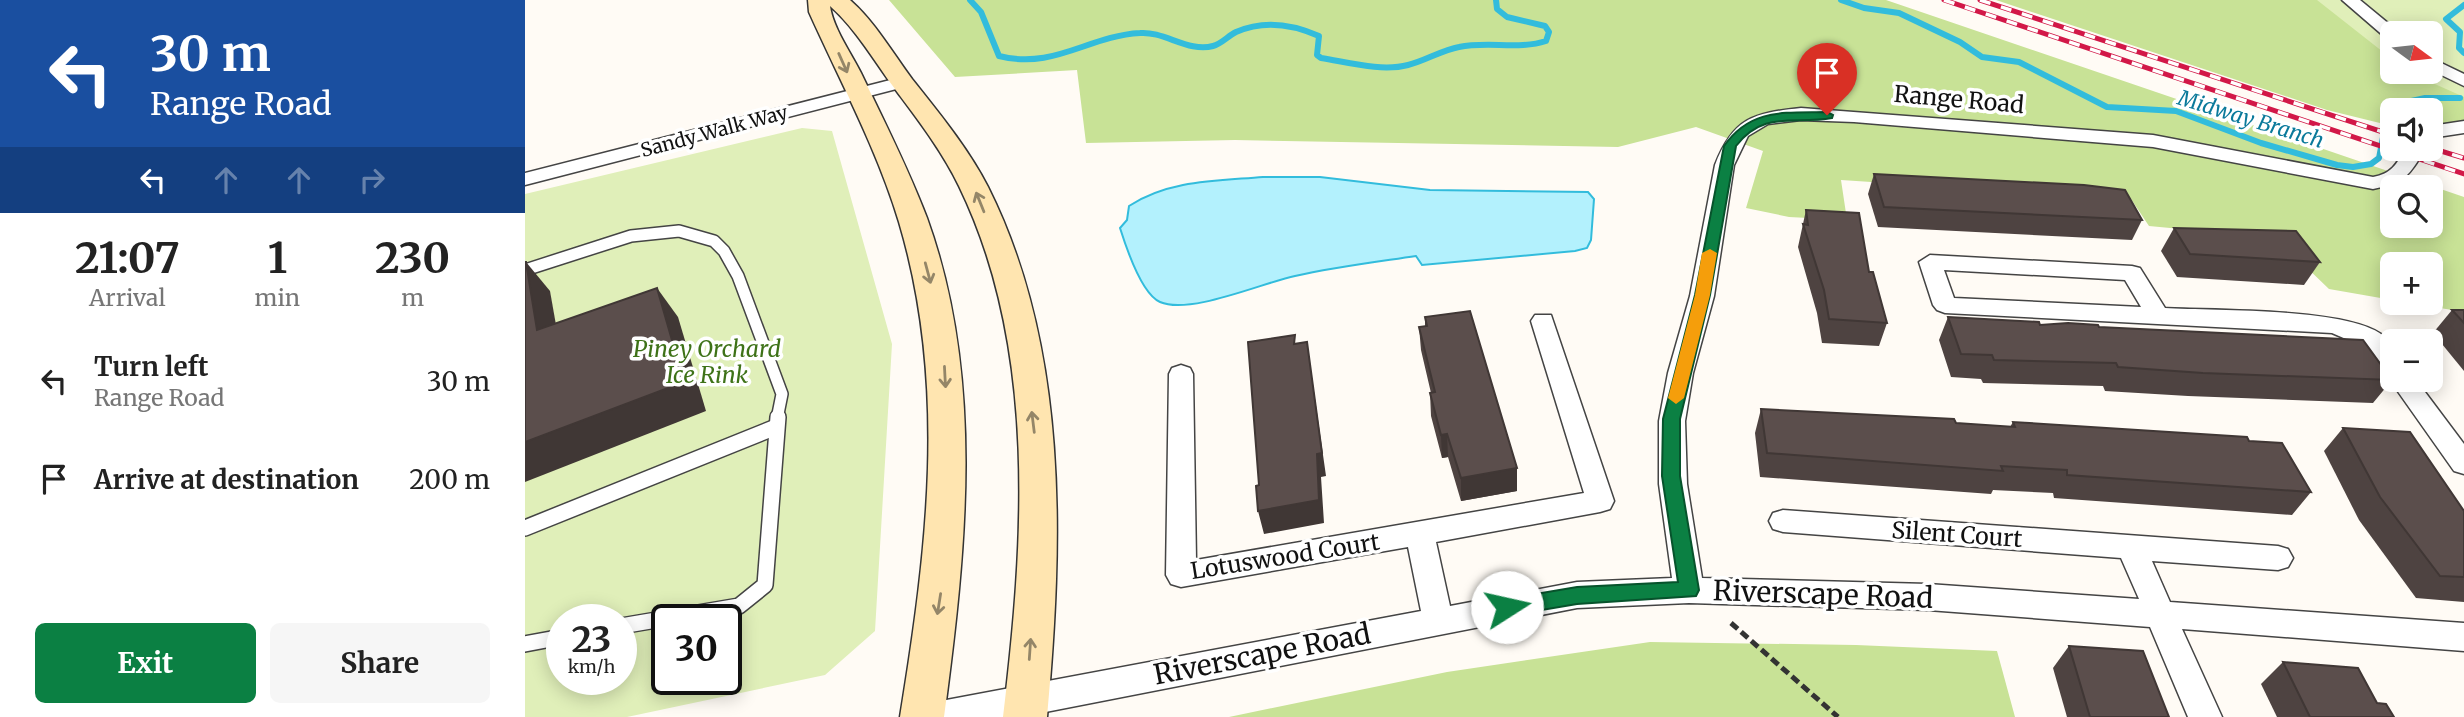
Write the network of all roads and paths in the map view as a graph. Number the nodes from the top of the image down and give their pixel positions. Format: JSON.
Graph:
{"nodes":[{"id":1,"x":819,"y":0,"type":"edge"},
{"id":2,"x":837,"y":0,"type":"edge"},
{"id":3,"x":2350,"y":0,"type":"edge"},
{"id":4,"x":2380,"y":24,"type":"edge"},
{"id":5,"x":2443,"y":70,"type":"edge"},
{"id":6,"x":2464,"y":81,"type":"edge"},
{"id":7,"x":902,"y":82,"type":"junction"},
{"id":8,"x":857,"y":94,"type":"junction"},
{"id":9,"x":2464,"y":127,"type":"edge"},
{"id":10,"x":2443,"y":130,"type":"edge"},
{"id":11,"x":2408,"y":161,"type":"edge"},
{"id":12,"x":525,"y":179,"type":"edge"},
{"id":13,"x":525,"y":270,"type":"edge"},
{"id":14,"x":2158,"y":317,"type":"junction"},
{"id":15,"x":1543,"y":321,"type":"dead end"},
{"id":16,"x":2380,"y":348,"type":"edge"},
{"id":17,"x":1181,"y":374,"type":"dead end"},
{"id":18,"x":2412,"y":392,"type":"edge"},
{"id":19,"x":776,"y":428,"type":"junction"},
{"id":20,"x":2464,"y":464,"type":"edge"},
{"id":21,"x":1783,"y":521,"type":"dead end"},
{"id":22,"x":525,"y":528,"type":"edge"},
{"id":23,"x":1420,"y":533,"type":"junction"},
{"id":24,"x":2131,"y":547,"type":"junction"},
{"id":25,"x":2278,"y":558,"type":"dead end"},
{"id":26,"x":1689,"y":590,"type":"junction"},
{"id":27,"x":2159,"y":613,"type":"junction"},
{"id":28,"x":1438,"y":619,"type":"junction"},
{"id":29,"x":637,"y":622,"type":"edge"},
{"id":30,"x":1731,"y":623,"type":"dead end"},
{"id":31,"x":2464,"y":637,"type":"edge"},
{"id":32,"x":546,"y":640,"type":"edge"},
{"id":33,"x":525,"y":644,"type":"edge"},
{"id":34,"x":1026,"y":708,"type":"edge"},
{"id":35,"x":922,"y":717,"type":"edge"},
{"id":36,"x":941,"y":717,"type":"edge"},
{"id":37,"x":1838,"y":717,"type":"edge"},
{"id":38,"x":2205,"y":717,"type":"edge"}],
"edges":[{"from":1,"to":8,"type":"street","one_way":true},
{"from":2,"to":7,"type":"street"},
{"from":3,"to":4,"type":"street"},
{"from":5,"to":6,"type":"street"},
{"from":7,"to":8,"type":"street","name":"Sandy Walk Way"},
{"from":34,"to":7,"type":"street","one_way":true},
{"from":8,"to":12,"type":"street","name":"Sandy Walk Way"},
{"from":8,"to":35,"type":"street","one_way":true},
{"from":9,"to":10,"type":"street"},
{"from":11,"to":26,"type":"street","name":"Range Road"},
{"from":13,"to":19,"type":"lane"},
{"from":14,"to":14,"type":"street"},
{"from":14,"to":16,"type":"street"},
{"from":15,"to":23,"type":"street","name":"Lotuswood Court"},
{"from":17,"to":23,"type":"street","name":"Lotuswood Court"},
{"from":18,"to":20,"type":"street"},
{"from":19,"to":22,"type":"lane"},
{"from":19,"to":29,"type":"lane"},
{"from":21,"to":24,"type":"street","name":"Silent Court"},
{"from":23,"to":28,"type":"street"},
{"from":24,"to":25,"type":"street","name":"Silent Court"},
{"from":24,"to":27,"type":"street"},
{"from":26,"to":27,"type":"street","name":"Riverscape Road"},
{"from":26,"to":28,"type":"street","name":"Riverscape Road"},
{"from":27,"to":31,"type":"street","name":"Riverscape Road"},
{"from":27,"to":38,"type":"street"},
{"from":28,"to":34,"type":"street","name":"Riverscape Road"},
{"from":30,"to":37,"type":"path"},
{"from":32,"to":33,"type":"lane"},
{"from":34,"to":36,"type":"street","name":"Riverscape Road"}]}
